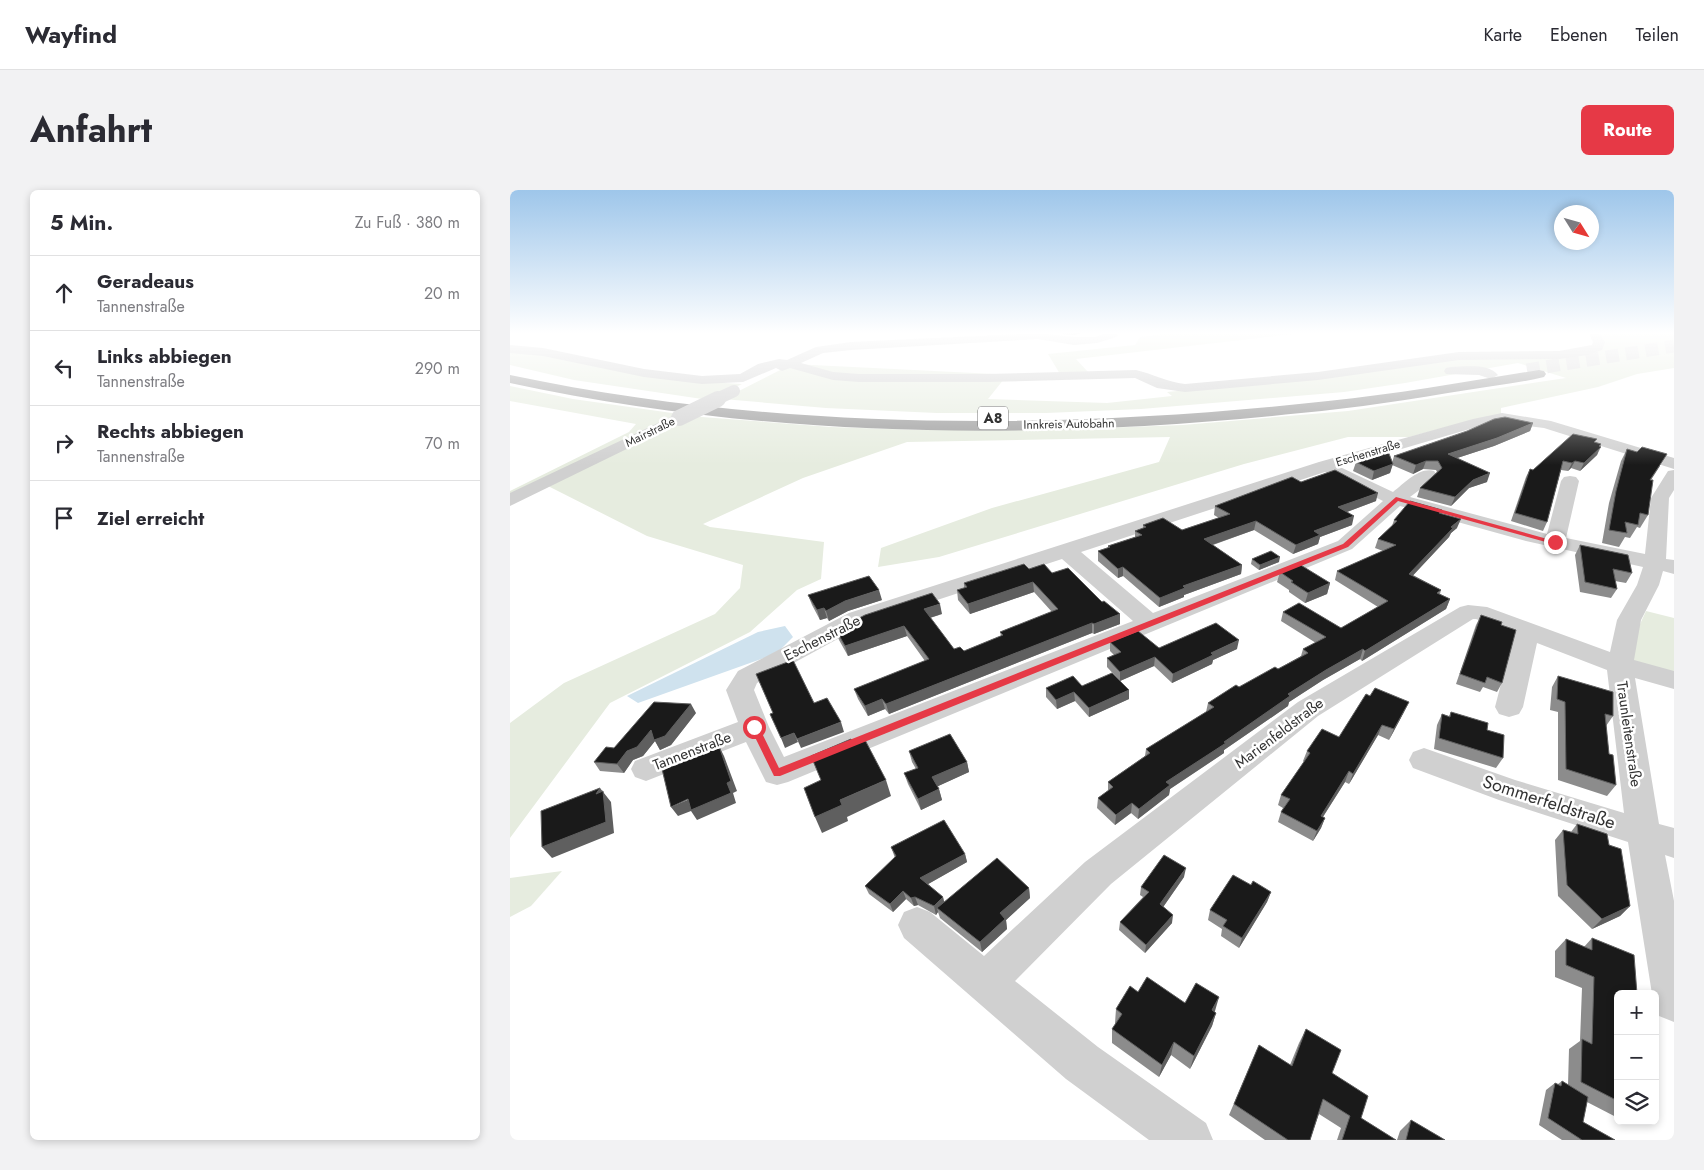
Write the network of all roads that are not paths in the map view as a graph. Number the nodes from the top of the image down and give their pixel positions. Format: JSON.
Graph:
{"nodes":[{"id":1,"x":538,"y":376,"type":"edge"},
{"id":2,"x":669,"y":376,"type":"edge"},
{"id":3,"x":746,"y":376,"type":"edge"},
{"id":4,"x":764,"y":376,"type":"edge"},
{"id":5,"x":837,"y":376,"type":"edge"},
{"id":6,"x":1030,"y":376,"type":"edge"},
{"id":7,"x":1144,"y":376,"type":"edge"},
{"id":8,"x":1302,"y":376,"type":"edge"},
{"id":9,"x":1373,"y":376,"type":"edge"},
{"id":10,"x":1408,"y":376,"type":"edge"},
{"id":11,"x":1482,"y":376,"type":"edge"},
{"id":12,"x":1508,"y":376,"type":"tunnel mouth"},
{"id":13,"x":510,"y":379,"type":"edge"},
{"id":14,"x":1674,"y":464,"type":"edge"},
{"id":15,"x":1325,"y":466,"type":"junction"},
{"id":16,"x":1428,"y":475,"type":"dead end"},
{"id":17,"x":1674,"y":475,"type":"edge"},
{"id":18,"x":1570,"y":481,"type":"dead end"},
{"id":19,"x":1396,"y":499,"type":"junction"},
{"id":20,"x":510,"y":500,"type":"edge"},
{"id":21,"x":1555,"y":542,"type":"junction"},
{"id":22,"x":1066,"y":551,"type":"junction"},
{"id":23,"x":1664,"y":565,"type":"edge"},
{"id":24,"x":1151,"y":623,"type":"junction"},
{"id":25,"x":1527,"y":630,"type":"junction"},
{"id":26,"x":1620,"y":665,"type":"junction"},
{"id":27,"x":1674,"y":680,"type":"edge"},
{"id":28,"x":1509,"y":708,"type":"dead end"},
{"id":29,"x":754,"y":727,"type":"junction"},
{"id":30,"x":1424,"y":760,"type":"dead end"},
{"id":31,"x":646,"y":769,"type":"dead end"},
{"id":32,"x":1642,"y":832,"type":"junction"},
{"id":33,"x":1674,"y":843,"type":"edge"},
{"id":34,"x":916,"y":925,"type":"dead end"},
{"id":35,"x":985,"y":982,"type":"junction"},
{"id":36,"x":1674,"y":1001,"type":"edge"},
{"id":37,"x":1189,"y":1140,"type":"edge"}],
"edges":[{"from":1,"to":11,"type":"highway","name":"Innkreis Autobahn","number":"A8"},
{"from":2,"to":3,"type":"street","name":"Mairstraße"},
{"from":4,"to":20,"type":"street","name":"Mairstraße","bridge":true},
{"from":5,"to":6,"type":"street","name":"Mairstraße"},
{"from":7,"to":8,"type":"street","name":"Mairstraße"},
{"from":9,"to":10,"type":"street"},
{"from":12,"to":13,"type":"highway","name":"Innkreis Autobahn","number":"A8"},
{"from":14,"to":15,"type":"street","name":"Eschenstraße"},
{"from":15,"to":19,"type":"street"},
{"from":15,"to":22,"type":"street","name":"Eschenstraße"},
{"from":16,"to":19,"type":"street"},
{"from":17,"to":23,"type":"street","name":"Traunleitenstraße"},
{"from":18,"to":21,"type":"street"},
{"from":19,"to":21,"type":"street"},
{"from":19,"to":24,"type":"street"},
{"from":21,"to":23,"type":"street"},
{"from":22,"to":24,"type":"street"},
{"from":22,"to":29,"type":"street","name":"Eschenstraße"},
{"from":23,"to":26,"type":"street","name":"Traunleitenstraße"},
{"from":24,"to":29,"type":"street"},
{"from":25,"to":26,"type":"street","name":"Marienfeldstraße"},
{"from":25,"to":28,"type":"street"},
{"from":25,"to":35,"type":"street","name":"Marienfeldstraße"},
{"from":26,"to":27,"type":"street","name":"Marienfeldstraße"},
{"from":26,"to":32,"type":"street","name":"Traunleitenstraße"},
{"from":29,"to":31,"type":"street","name":"Tannenstraße"},
{"from":30,"to":32,"type":"street","name":"Sommerfeldstraße"},
{"from":32,"to":33,"type":"street","name":"Sommerfeldstraße"},
{"from":32,"to":36,"type":"street","name":"Traunleitenstraße"},
{"from":34,"to":35,"type":"street"},
{"from":35,"to":37,"type":"street"}]}
